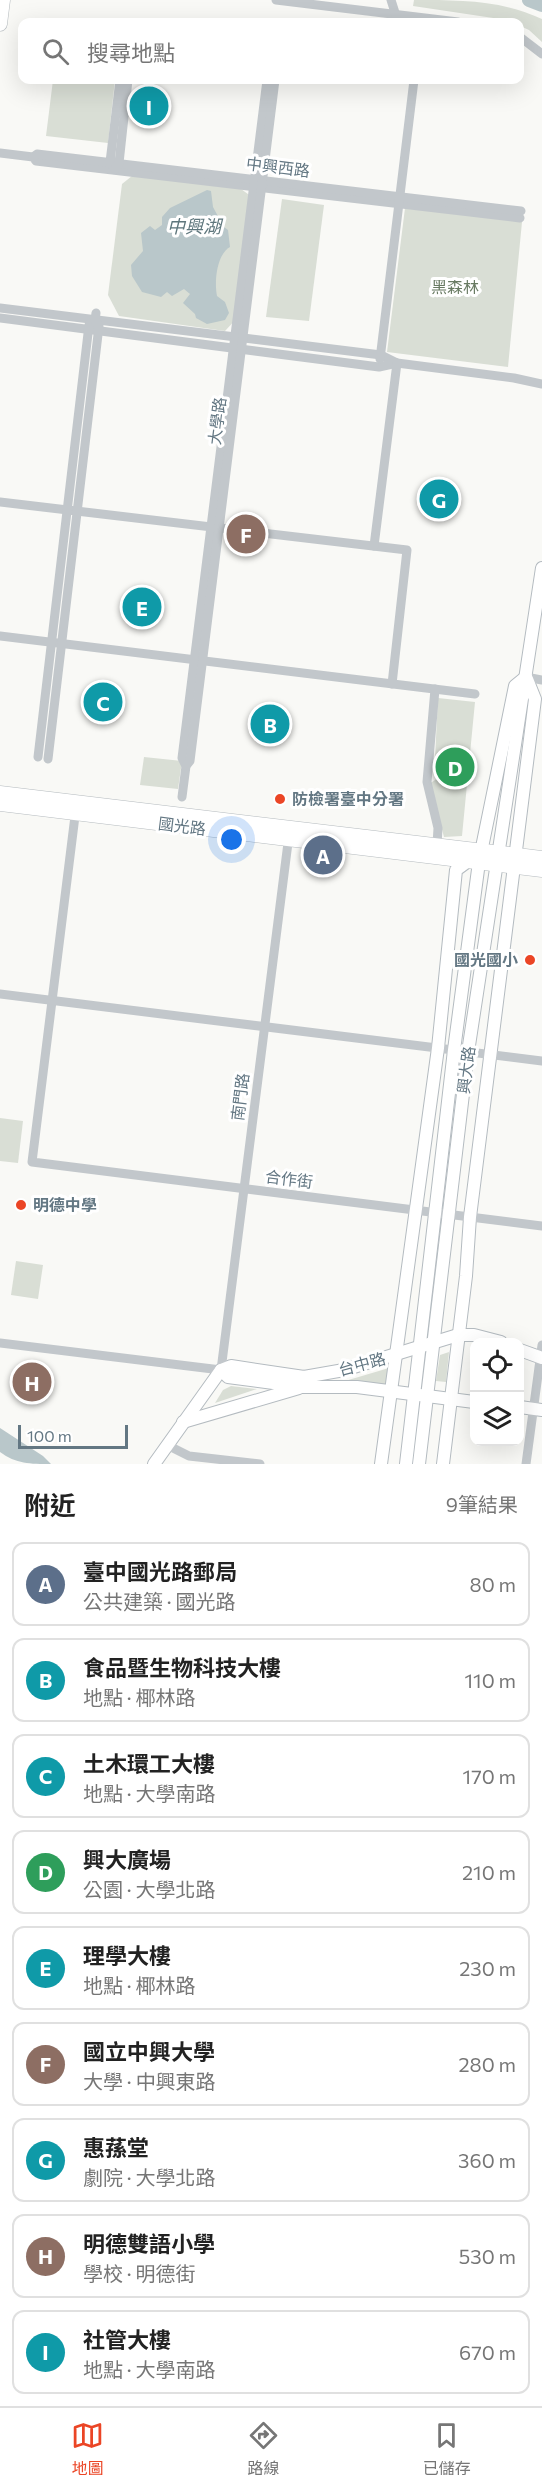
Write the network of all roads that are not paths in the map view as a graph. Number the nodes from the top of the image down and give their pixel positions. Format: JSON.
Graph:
{"nodes":[{"id":1,"x":3,"y":0,"type":"edge"},
{"id":2,"x":276,"y":0,"type":"edge"},
{"id":3,"x":391,"y":0,"type":"edge"},
{"id":4,"x":390,"y":18,"type":"edge"},
{"id":5,"x":396,"y":18,"type":"edge"},
{"id":6,"x":0,"y":24,"type":"edge"},
{"id":7,"x":524,"y":41,"type":"edge"},
{"id":8,"x":542,"y":54,"type":"edge"},
{"id":9,"x":120,"y":84,"type":"edge"},
{"id":10,"x":127,"y":84,"type":"edge"},
{"id":11,"x":267,"y":84,"type":"edge"},
{"id":12,"x":274,"y":84,"type":"edge"},
{"id":13,"x":413,"y":84,"type":"edge"},
{"id":14,"x":0,"y":153,"type":"edge"},
{"id":15,"x":114,"y":168,"type":"junction"},
{"id":16,"x":258,"y":184,"type":"junction"},
{"id":17,"x":398,"y":200,"type":"junction"},
{"id":18,"x":521,"y":215,"type":"dead end"},
{"id":19,"x":0,"y":308,"type":"edge"},
{"id":20,"x":96,"y":316,"type":"junction"},
{"id":21,"x":0,"y":318,"type":"edge"},
{"id":22,"x":93,"y":331,"type":"junction"},
{"id":23,"x":239,"y":338,"type":"junction"},
{"id":24,"x":237,"y":349,"type":"junction"},
{"id":25,"x":381,"y":355,"type":"junction"},
{"id":26,"x":397,"y":363,"type":"junction"},
{"id":27,"x":379,"y":367,"type":"junction"},
{"id":28,"x":542,"y":384,"type":"edge"},
{"id":29,"x":0,"y":502,"type":"edge"},
{"id":30,"x":72,"y":511,"type":"junction"},
{"id":31,"x":215,"y":528,"type":"junction"},
{"id":32,"x":374,"y":546,"type":"junction"},
{"id":33,"x":542,"y":568,"type":"edge"},
{"id":34,"x":0,"y":636,"type":"edge"},
{"id":35,"x":56,"y":643,"type":"junction"},
{"id":36,"x":199,"y":660,"type":"junction"},
{"id":37,"x":526,"y":677,"type":"junction"},
{"id":38,"x":542,"y":680,"type":"edge"},
{"id":39,"x":392,"y":684,"type":"junction"},
{"id":40,"x":435,"y":689,"type":"junction"},
{"id":41,"x":475,"y":694,"type":"dead end"},
{"id":42,"x":43,"y":758,"type":"dead end"},
{"id":43,"x":0,"y":794,"type":"edge"},
{"id":44,"x":182,"y":797,"type":"dead end"},
{"id":45,"x":0,"y":804,"type":"edge"},
{"id":46,"x":76,"y":808,"type":"junction"},
{"id":47,"x":290,"y":833,"type":"junction"},
{"id":48,"x":437,"y":845,"type":"junction"},
{"id":49,"x":476,"y":858,"type":"junction"},
{"id":50,"x":542,"y":858,"type":"edge"},
{"id":51,"x":496,"y":859,"type":"junction"},
{"id":52,"x":515,"y":861,"type":"junction"},
{"id":53,"x":542,"y":870,"type":"edge"},
{"id":54,"x":0,"y":994,"type":"edge"},
{"id":55,"x":52,"y":1001,"type":"junction"},
{"id":56,"x":264,"y":1027,"type":"junction"},
{"id":57,"x":438,"y":1048,"type":"junction"},
{"id":58,"x":454,"y":1050,"type":"junction"},
{"id":59,"x":468,"y":1052,"type":"junction"},
{"id":60,"x":490,"y":1055,"type":"junction"},
{"id":61,"x":542,"y":1061,"type":"edge"},
{"id":62,"x":244,"y":1188,"type":"junction"},
{"id":63,"x":416,"y":1210,"type":"junction"},
{"id":64,"x":435,"y":1212,"type":"junction"},
{"id":65,"x":449,"y":1214,"type":"junction"},
{"id":66,"x":470,"y":1217,"type":"junction"},
{"id":67,"x":542,"y":1226,"type":"edge"},
{"id":68,"x":458,"y":1335,"type":"junction"},
{"id":69,"x":486,"y":1338,"type":"edge"},
{"id":70,"x":0,"y":1343,"type":"edge"},
{"id":71,"x":433,"y":1343,"type":"junction"},
{"id":72,"x":420,"y":1348,"type":"junction"},
{"id":73,"x":524,"y":1351,"type":"edge"},
{"id":74,"x":541,"y":1354,"type":"edge"},
{"id":75,"x":394,"y":1356,"type":"junction"},
{"id":76,"x":221,"y":1370,"type":"junction"},
{"id":77,"x":303,"y":1387,"type":"junction"},
{"id":78,"x":390,"y":1391,"type":"junction"},
{"id":79,"x":414,"y":1394,"type":"junction"},
{"id":80,"x":427,"y":1396,"type":"junction"},
{"id":81,"x":451,"y":1399,"type":"junction"},
{"id":82,"x":470,"y":1401,"type":"edge"},
{"id":83,"x":538,"y":1410,"type":"edge"},
{"id":84,"x":183,"y":1422,"type":"junction"},
{"id":85,"x":167,"y":1445,"type":"junction"},
{"id":86,"x":154,"y":1464,"type":"edge"},
{"id":87,"x":261,"y":1464,"type":"edge"},
{"id":88,"x":381,"y":1464,"type":"edge"},
{"id":89,"x":406,"y":1464,"type":"edge"},
{"id":90,"x":419,"y":1464,"type":"edge"},
{"id":91,"x":443,"y":1464,"type":"edge"},
{"id":92,"x":526,"y":1464,"type":"edge"}],
"edges":[{"from":1,"to":6,"type":"main road"},
{"from":2,"to":4,"type":"street"},
{"from":3,"to":5,"type":"street"},
{"from":7,"to":8,"type":"street"},
{"from":9,"to":15,"type":"street"},
{"from":10,"to":15,"type":"street"},
{"from":11,"to":16,"type":"street","name":"大學路"},
{"from":12,"to":16,"type":"street","name":"大學路"},
{"from":13,"to":17,"type":"street"},
{"from":14,"to":15,"type":"street","name":"中興西路"},
{"from":15,"to":16,"type":"street","name":"中興西路"},
{"from":16,"to":17,"type":"street","name":"中興西路"},
{"from":16,"to":23,"type":"street","name":"大學路"},
{"from":17,"to":18,"type":"street","name":"中興西路"},
{"from":17,"to":25,"type":"street"},
{"from":19,"to":20,"type":"street"},
{"from":20,"to":22,"type":"street"},
{"from":20,"to":23,"type":"street"},
{"from":21,"to":22,"type":"street"},
{"from":22,"to":24,"type":"street"},
{"from":22,"to":30,"type":"street"},
{"from":23,"to":24,"type":"street","name":"大學路"},
{"from":23,"to":25,"type":"street"},
{"from":24,"to":27,"type":"street"},
{"from":24,"to":31,"type":"street","name":"大學路"},
{"from":25,"to":26,"type":"street"},
{"from":25,"to":27,"type":"street"},
{"from":26,"to":27,"type":"street"},
{"from":26,"to":28,"type":"street"},
{"from":26,"to":32,"type":"street"},
{"from":29,"to":30,"type":"street"},
{"from":30,"to":31,"type":"street"},
{"from":30,"to":35,"type":"street"},
{"from":31,"to":32,"type":"street"},
{"from":31,"to":36,"type":"street","name":"大學路"},
{"from":32,"to":39,"type":"street"},
{"from":33,"to":37,"type":"street","name":"興大路"},
{"from":34,"to":35,"type":"street"},
{"from":35,"to":36,"type":"street"},
{"from":35,"to":42,"type":"street"},
{"from":36,"to":39,"type":"street"},
{"from":36,"to":44,"type":"street","name":"大學路"},
{"from":37,"to":38,"type":"street"},
{"from":37,"to":49,"type":"street","name":"興大路"},
{"from":37,"to":51,"type":"street","name":"興大路"},
{"from":37,"to":52,"type":"street","name":"興大路"},
{"from":39,"to":40,"type":"street"},
{"from":40,"to":41,"type":"street"},
{"from":40,"to":48,"type":"street"},
{"from":43,"to":46,"type":"main road","name":"國光路"},
{"from":45,"to":46,"type":"main road","name":"國光路"},
{"from":46,"to":47,"type":"main road","name":"國光路"},
{"from":46,"to":55,"type":"street"},
{"from":47,"to":48,"type":"main road","name":"國光路"},
{"from":47,"to":49,"type":"main road","name":"國光路"},
{"from":47,"to":56,"type":"street","name":"南門路"},
{"from":48,"to":49,"type":"main road","name":"國光路"},
{"from":49,"to":51,"type":"main road","name":"國光路"},
{"from":49,"to":57,"type":"street","name":"興大路"},
{"from":49,"to":58,"type":"street","name":"興大路"},
{"from":50,"to":52,"type":"main road","name":"國光路"},
{"from":51,"to":52,"type":"main road","name":"國光路"},
{"from":51,"to":59,"type":"street","name":"興大路"},
{"from":52,"to":53,"type":"main road","name":"國光路"},
{"from":52,"to":60,"type":"street","name":"興大路"},
{"from":54,"to":55,"type":"street"},
{"from":55,"to":56,"type":"street"},
{"from":55,"to":62,"type":"street","name":"合作街"},
{"from":56,"to":57,"type":"street"},
{"from":56,"to":62,"type":"street","name":"南門路"},
{"from":57,"to":58,"type":"street"},
{"from":57,"to":63,"type":"street","name":"興大路"},
{"from":58,"to":59,"type":"street"},
{"from":58,"to":64,"type":"street","name":"興大路"},
{"from":59,"to":60,"type":"street"},
{"from":59,"to":65,"type":"street","name":"興大路"},
{"from":60,"to":61,"type":"street"},
{"from":60,"to":66,"type":"street","name":"興大路"},
{"from":62,"to":63,"type":"street","name":"合作街"},
{"from":62,"to":76,"type":"street","name":"南門路"},
{"from":63,"to":64,"type":"street","name":"合作街"},
{"from":63,"to":75,"type":"street","name":"興大路"},
{"from":64,"to":65,"type":"street","name":"合作街"},
{"from":64,"to":72,"type":"street","name":"興大路"},
{"from":65,"to":66,"type":"street","name":"合作街"},
{"from":65,"to":71,"type":"street","name":"興大路"},
{"from":66,"to":67,"type":"street","name":"合作街"},
{"from":66,"to":68,"type":"street","name":"興大路"},
{"from":68,"to":69,"type":"street","name":"台中路"},
{"from":68,"to":71,"type":"street","name":"台中路"},
{"from":68,"to":81,"type":"street","name":"興大路"},
{"from":70,"to":76,"type":"street"},
{"from":71,"to":72,"type":"street","name":"台中路"},
{"from":71,"to":80,"type":"street","name":"興大路"},
{"from":72,"to":75,"type":"street","name":"台中路"},
{"from":72,"to":79,"type":"street","name":"興大路"},
{"from":73,"to":74,"type":"street"},
{"from":74,"to":83,"type":"street"},
{"from":75,"to":76,"type":"street","name":"台中路"},
{"from":75,"to":78,"type":"street","name":"興大路"},
{"from":76,"to":77,"type":"street","name":"台中路"},
{"from":76,"to":84,"type":"street"},
{"from":77,"to":78,"type":"street","name":"台中路"},
{"from":77,"to":84,"type":"street","name":"台中路"},
{"from":78,"to":79,"type":"street","name":"台中路"},
{"from":78,"to":88,"type":"street","name":"興大路"},
{"from":79,"to":80,"type":"street","name":"台中路"},
{"from":79,"to":89,"type":"street","name":"興大路"},
{"from":80,"to":81,"type":"street","name":"台中路"},
{"from":80,"to":90,"type":"street","name":"興大路"},
{"from":81,"to":82,"type":"street","name":"台中路"},
{"from":81,"to":91,"type":"street","name":"興大路"},
{"from":83,"to":92,"type":"street"},
{"from":84,"to":85,"type":"street"},
{"from":85,"to":86,"type":"street"},
{"from":85,"to":87,"type":"street"}]}
